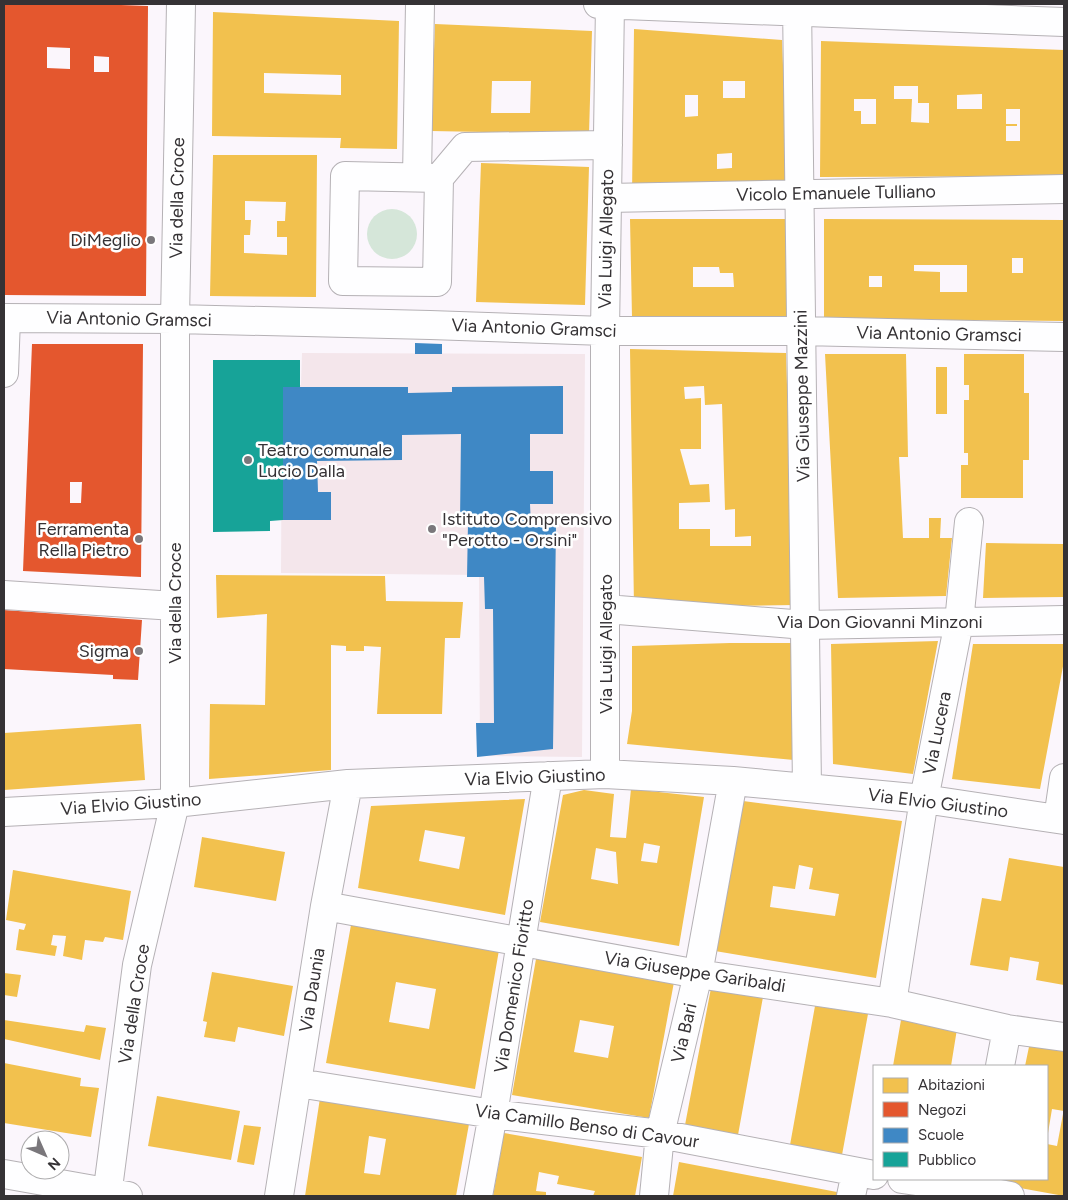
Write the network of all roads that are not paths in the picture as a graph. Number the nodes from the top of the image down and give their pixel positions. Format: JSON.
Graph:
{"nodes":[{"id":1,"x":181,"y":4,"type":"edge"},
{"id":2,"x":420,"y":4,"type":"edge"},
{"id":3,"x":598,"y":4,"type":"edge"},
{"id":4,"x":610,"y":4,"type":"edge"},
{"id":5,"x":797,"y":7,"type":"edge"},
{"id":6,"x":1064,"y":22,"type":"edge"},
{"id":7,"x":608,"y":145,"type":"junction"},
{"id":8,"x":428,"y":177,"type":"junction"},
{"id":9,"x":1064,"y":189,"type":"edge"},
{"id":10,"x":799,"y":194,"type":"junction"},
{"id":11,"x":607,"y":198,"type":"junction"},
{"id":12,"x":5,"y":318,"type":"edge"},
{"id":13,"x":175,"y":319,"type":"junction"},
{"id":14,"x":605,"y":331,"type":"junction"},
{"id":15,"x":801,"y":331,"type":"junction"},
{"id":16,"x":1064,"y":337,"type":"edge"},
{"id":17,"x":4,"y":374,"type":"edge"},
{"id":18,"x":969,"y":522,"type":"dead end"},
{"id":19,"x":4,"y":595,"type":"edge"},
{"id":20,"x":175,"y":606,"type":"junction"},
{"id":21,"x":606,"y":608,"type":"junction"},
{"id":22,"x":1064,"y":620,"type":"edge"},
{"id":23,"x":959,"y":622,"type":"junction"},
{"id":24,"x":805,"y":625,"type":"junction"},
{"id":25,"x":605,"y":774,"type":"junction"},
{"id":26,"x":548,"y":776,"type":"junction"},
{"id":27,"x":1064,"y":778,"type":"edge"},
{"id":28,"x":733,"y":780,"type":"junction"},
{"id":29,"x":348,"y":784,"type":"junction"},
{"id":30,"x":807,"y":788,"type":"junction"},
{"id":31,"x":924,"y":799,"type":"junction"},
{"id":32,"x":175,"y":803,"type":"junction"},
{"id":33,"x":4,"y":812,"type":"edge"},
{"id":34,"x":1061,"y":819,"type":"edge"},
{"id":35,"x":325,"y":906,"type":"junction"},
{"id":36,"x":522,"y":942,"type":"junction"},
{"id":37,"x":698,"y":974,"type":"junction"},
{"id":38,"x":892,"y":1003,"type":"junction"},
{"id":39,"x":1007,"y":1029,"type":"junction"},
{"id":40,"x":1064,"y":1037,"type":"edge"},
{"id":41,"x":1000,"y":1065,"type":"edge"},
{"id":42,"x":298,"y":1083,"type":"junction"},
{"id":43,"x":493,"y":1114,"type":"junction"},
{"id":44,"x":660,"y":1134,"type":"junction"},
{"id":45,"x":4,"y":1174,"type":"edge"},
{"id":46,"x":911,"y":1180,"type":"edge"},
{"id":47,"x":860,"y":1181,"type":"edge"},
{"id":48,"x":979,"y":1188,"type":"edge"},
{"id":49,"x":114,"y":1195,"type":"edge"},
{"id":50,"x":279,"y":1196,"type":"edge"},
{"id":51,"x":478,"y":1196,"type":"edge"},
{"id":52,"x":654,"y":1196,"type":"edge"},
{"id":53,"x":1010,"y":1196,"type":"edge"}],
"edges":[{"from":1,"to":13,"type":"street","name":"Via della Croce"},
{"from":2,"to":8,"type":"street"},
{"from":3,"to":4,"type":"street"},
{"from":4,"to":5,"type":"street"},
{"from":4,"to":7,"type":"street","name":"Via Luigi Allegato"},
{"from":5,"to":6,"type":"street"},
{"from":5,"to":10,"type":"street","name":"Via Giuseppe Mazzini"},
{"from":7,"to":8,"type":"street"},
{"from":7,"to":11,"type":"street","name":"Via Luigi Allegato"},
{"from":8,"to":8,"type":"street"},
{"from":9,"to":10,"type":"street","name":"Vicolo Emanuele Tulliano"},
{"from":10,"to":11,"type":"street","name":"Vicolo Emanuele Tulliano"},
{"from":10,"to":15,"type":"street","name":"Via Giuseppe Mazzini"},
{"from":11,"to":14,"type":"street","name":"Via Luigi Allegato"},
{"from":12,"to":13,"type":"street","name":"Via Antonio Gramsci"},
{"from":12,"to":17,"type":"street"},
{"from":13,"to":14,"type":"street","name":"Via Antonio Gramsci"},
{"from":13,"to":20,"type":"street","name":"Via della Croce"},
{"from":14,"to":15,"type":"street","name":"Via Antonio Gramsci"},
{"from":14,"to":21,"type":"street","name":"Via Luigi Allegato"},
{"from":15,"to":16,"type":"street","name":"Via Antonio Gramsci"},
{"from":15,"to":24,"type":"street","name":"Via Giuseppe Mazzini"},
{"from":18,"to":23,"type":"street","name":"Via Lucera"},
{"from":19,"to":20,"type":"street"},
{"from":20,"to":32,"type":"street","name":"Via della Croce"},
{"from":21,"to":24,"type":"street","name":"Via Don Giovanni Minzoni"},
{"from":21,"to":25,"type":"street","name":"Via Luigi Allegato"},
{"from":22,"to":23,"type":"street","name":"Via Don Giovanni Minzoni"},
{"from":23,"to":24,"type":"street","name":"Via Don Giovanni Minzoni"},
{"from":23,"to":31,"type":"street","name":"Via Lucera"},
{"from":24,"to":30,"type":"street","name":"Via Giuseppe Mazzini"},
{"from":25,"to":26,"type":"street","name":"Via Elvio Giustino"},
{"from":25,"to":28,"type":"street","name":"Via Elvio Giustino"},
{"from":26,"to":29,"type":"street","name":"Via Elvio Giustino"},
{"from":26,"to":36,"type":"street","name":"Via Domenico Fioritto"},
{"from":27,"to":34,"type":"street"},
{"from":28,"to":30,"type":"street","name":"Via Elvio Giustino"},
{"from":28,"to":37,"type":"street","name":"Via Bari"},
{"from":29,"to":32,"type":"street","name":"Via Elvio Giustino"},
{"from":29,"to":35,"type":"street","name":"Via Daunia"},
{"from":30,"to":31,"type":"street","name":"Via Elvio Giustino"},
{"from":31,"to":34,"type":"street","name":"Via Elvio Giustino"},
{"from":31,"to":38,"type":"street","name":"Via Lucera"},
{"from":32,"to":33,"type":"street","name":"Via Elvio Giustino"},
{"from":32,"to":49,"type":"street","name":"Via della Croce"},
{"from":35,"to":36,"type":"street","name":"Via Giuseppe Garibaldi"},
{"from":35,"to":42,"type":"street","name":"Via Daunia"},
{"from":36,"to":37,"type":"street","name":"Via Giuseppe Garibaldi"},
{"from":36,"to":43,"type":"street","name":"Via Domenico Fioritto"},
{"from":37,"to":38,"type":"street","name":"Via Giuseppe Garibaldi"},
{"from":37,"to":44,"type":"street","name":"Via Bari"},
{"from":38,"to":39,"type":"street","name":"Via Giuseppe Garibaldi"},
{"from":39,"to":40,"type":"street","name":"Via Giuseppe Garibaldi"},
{"from":39,"to":41,"type":"street"},
{"from":42,"to":43,"type":"street","name":"Via Camillo Benso di Cavour"},
{"from":42,"to":50,"type":"street","name":"Via Daunia"},
{"from":43,"to":44,"type":"street","name":"Via Camillo Benso di Cavour"},
{"from":43,"to":51,"type":"street","name":"Via Domenico Fioritto"},
{"from":44,"to":47,"type":"street","name":"Via Camillo Benso di Cavour"},
{"from":44,"to":52,"type":"street","name":"Via Bari"},
{"from":45,"to":49,"type":"street"},
{"from":46,"to":48,"type":"street"},
{"from":48,"to":53,"type":"street"}]}
